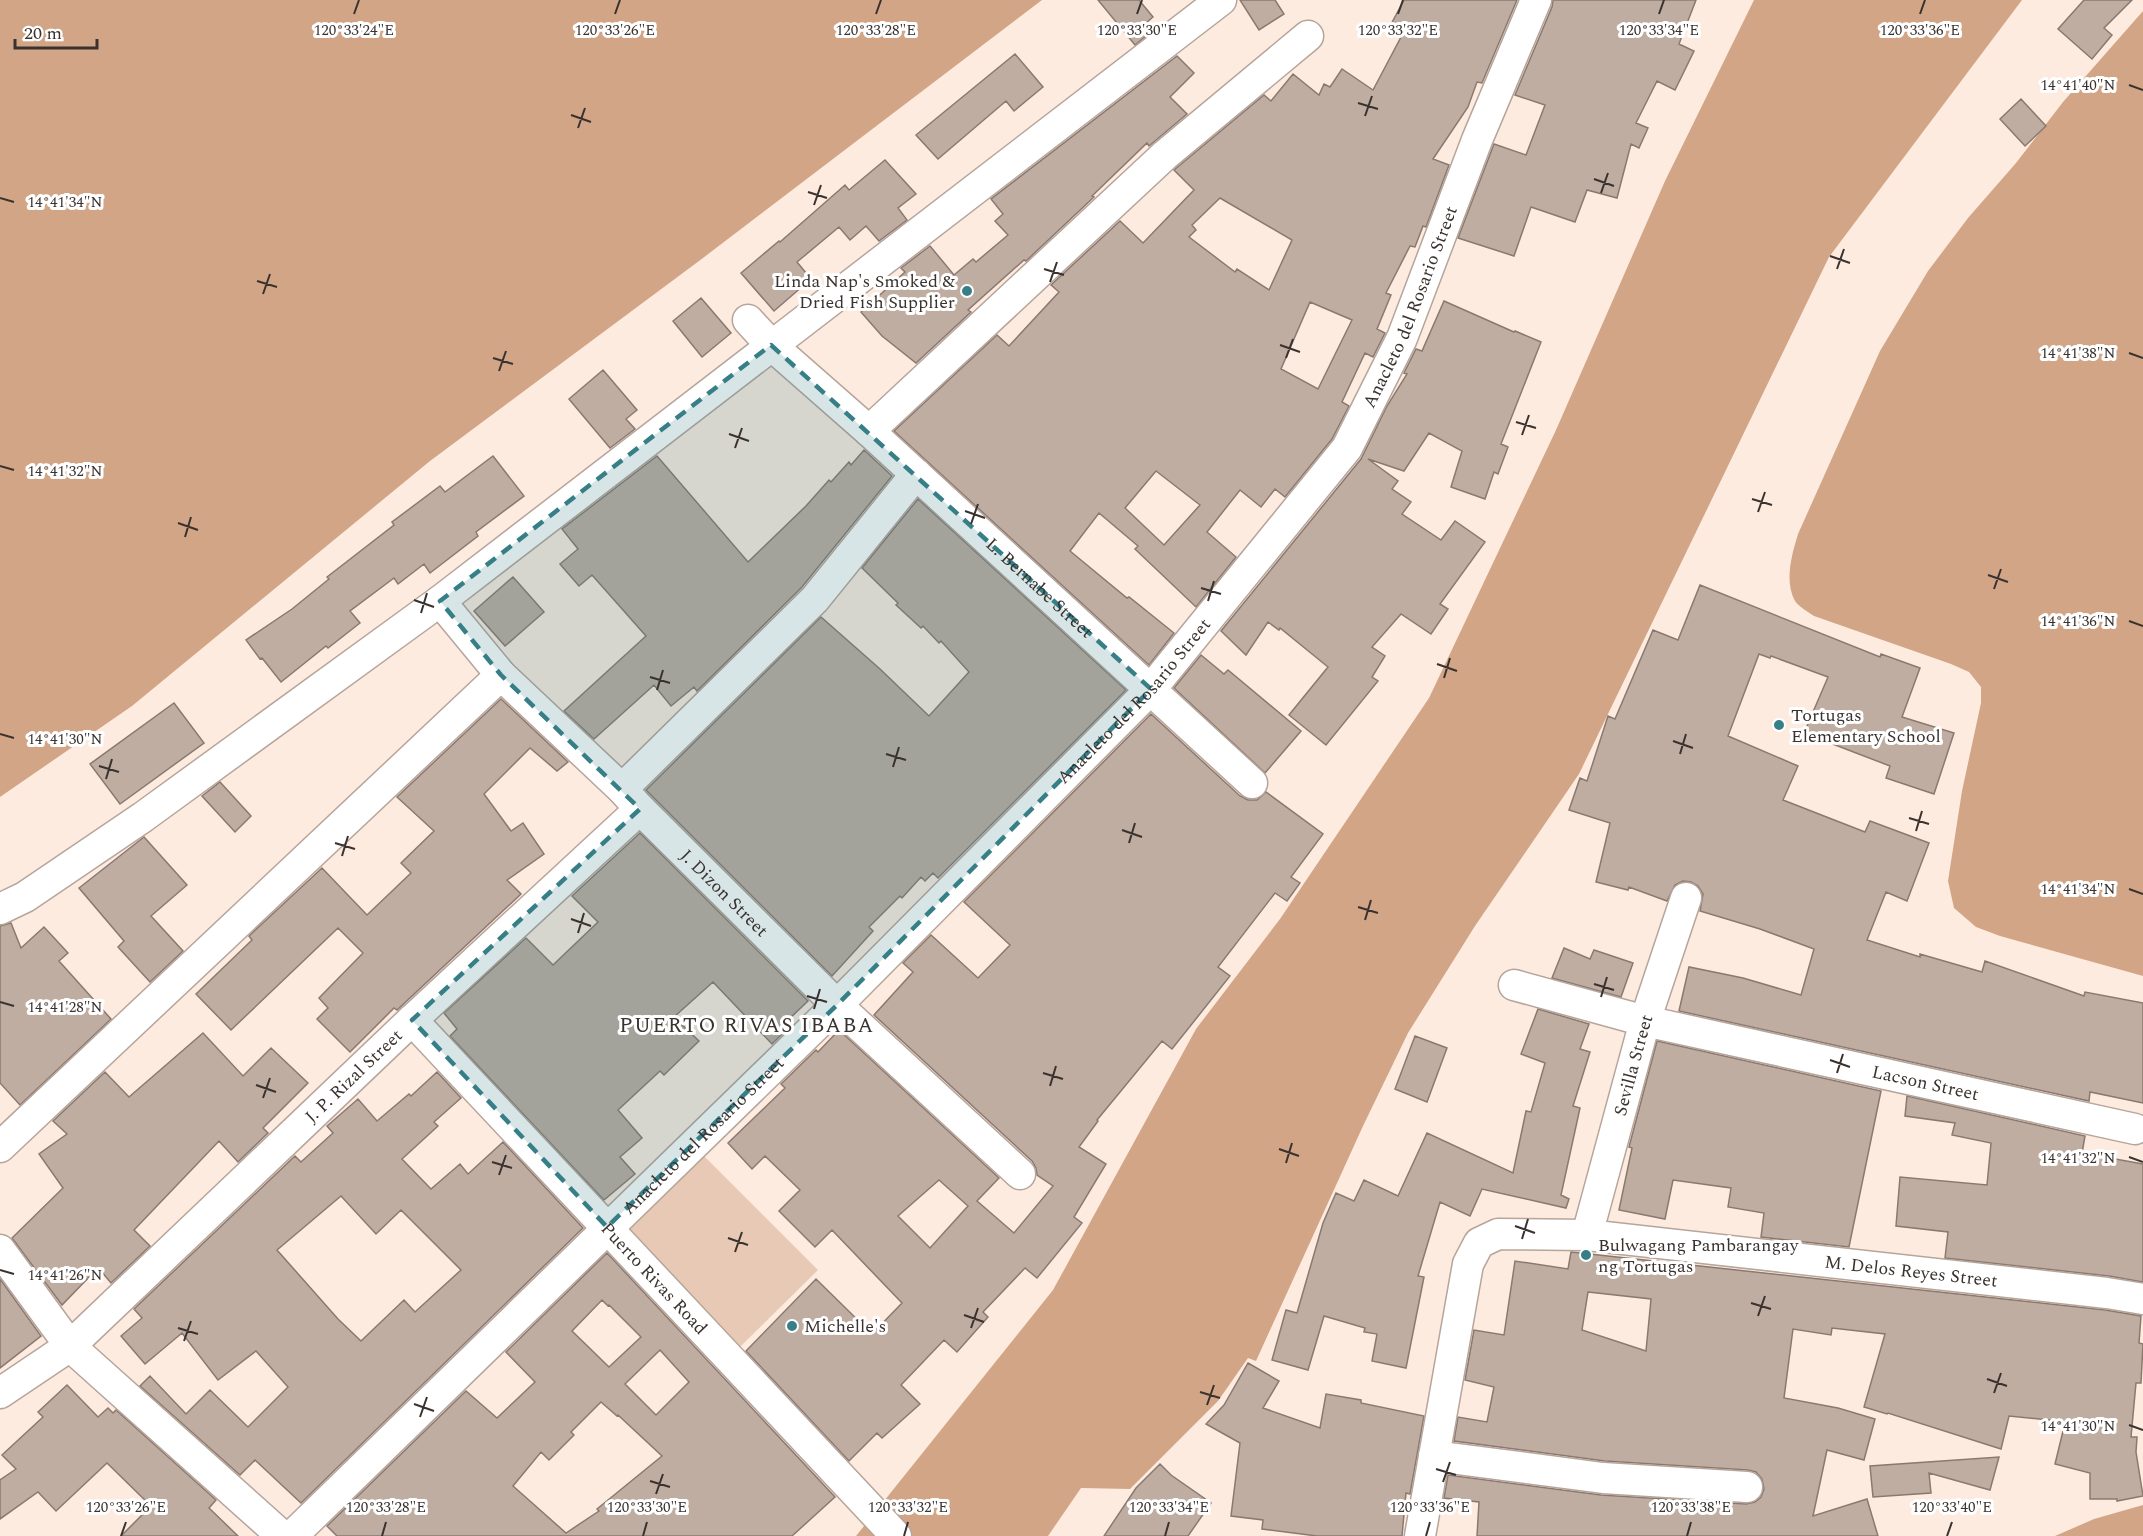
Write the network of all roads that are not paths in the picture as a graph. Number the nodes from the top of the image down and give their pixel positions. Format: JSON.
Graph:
{"nodes":[{"id":1,"x":1221,"y":0,"type":"edge"},
{"id":2,"x":1536,"y":0,"type":"edge"},
{"id":3,"x":1308,"y":36,"type":"dead end"},
{"id":4,"x":748,"y":320,"type":"dead end"},
{"id":5,"x":771,"y":345,"type":"junction"},
{"id":6,"x":869,"y":430,"type":"junction"},
{"id":7,"x":916,"y":474,"type":"junction"},
{"id":8,"x":440,"y":601,"type":"junction"},
{"id":9,"x":501,"y":675,"type":"junction"},
{"id":10,"x":1151,"y":689,"type":"junction"},
{"id":11,"x":1252,"y":783,"type":"dead end"},
{"id":12,"x":631,"y":799,"type":"junction"},
{"id":13,"x":1686,"y":898,"type":"dead end"},
{"id":14,"x":0,"y":909,"type":"edge"},
{"id":15,"x":1514,"y":985,"type":"dead end"},
{"id":16,"x":837,"y":1005,"type":"junction"},
{"id":17,"x":412,"y":1020,"type":"junction"},
{"id":18,"x":1645,"y":1021,"type":"junction"},
{"id":19,"x":2135,"y":1129,"type":"dead end"},
{"id":20,"x":0,"y":1147,"type":"edge"},
{"id":21,"x":1020,"y":1174,"type":"dead end"},
{"id":22,"x":607,"y":1227,"type":"junction"},
{"id":23,"x":1587,"y":1235,"type":"junction"},
{"id":24,"x":0,"y":1250,"type":"edge"},
{"id":25,"x":2143,"y":1299,"type":"edge"},
{"id":26,"x":70,"y":1346,"type":"junction"},
{"id":27,"x":0,"y":1393,"type":"edge"},
{"id":28,"x":1434,"y":1456,"type":"junction"},
{"id":29,"x":1747,"y":1487,"type":"dead end"},
{"id":30,"x":282,"y":1536,"type":"edge"},
{"id":31,"x":292,"y":1536,"type":"edge"},
{"id":32,"x":896,"y":1536,"type":"edge"},
{"id":33,"x":1420,"y":1536,"type":"edge"}],
"edges":[{"from":1,"to":5,"type":"street"},
{"from":2,"to":10,"type":"street","name":"Anacleto del Rosario Street"},
{"from":3,"to":6,"type":"street"},
{"from":4,"to":5,"type":"street","name":"L. Bernabe Street"},
{"from":5,"to":6,"type":"street","name":"L. Bernabe Street"},
{"from":5,"to":8,"type":"street"},
{"from":6,"to":7,"type":"street","name":"L. Bernabe Street"},
{"from":7,"to":10,"type":"street","name":"L. Bernabe Street"},
{"from":7,"to":12,"type":"street","name":"J. P. Rizal Street"},
{"from":8,"to":9,"type":"street","name":"J. Dizon Street"},
{"from":8,"to":14,"type":"street"},
{"from":9,"to":12,"type":"street","name":"J. Dizon Street"},
{"from":9,"to":20,"type":"street"},
{"from":10,"to":11,"type":"street","name":"L. Bernabe Street"},
{"from":10,"to":16,"type":"street","name":"Anacleto del Rosario Street"},
{"from":12,"to":16,"type":"street","name":"J. Dizon Street"},
{"from":12,"to":17,"type":"street","name":"J. P. Rizal Street"},
{"from":13,"to":18,"type":"street","name":"Sevilla Street"},
{"from":15,"to":18,"type":"street","name":"Lacson Street"},
{"from":16,"to":21,"type":"street","name":"J. Dizon Street"},
{"from":16,"to":22,"type":"street","name":"Anacleto del Rosario Street"},
{"from":17,"to":22,"type":"street","name":"Puerto Rivas Road"},
{"from":17,"to":26,"type":"street","name":"J. P. Rizal Street"},
{"from":18,"to":19,"type":"street","name":"Lacson Street"},
{"from":18,"to":23,"type":"street","name":"Sevilla Street"},
{"from":22,"to":31,"type":"street","name":"Anacleto del Rosario Street"},
{"from":22,"to":32,"type":"street","name":"Puerto Rivas Road"},
{"from":23,"to":25,"type":"street","name":"M. Delos Reyes Street"},
{"from":23,"to":28,"type":"street","name":"M. Delos Reyes Street"},
{"from":24,"to":26,"type":"street"},
{"from":26,"to":27,"type":"street","name":"J. P. Rizal Street"},
{"from":26,"to":30,"type":"street"},
{"from":28,"to":29,"type":"street"},
{"from":28,"to":33,"type":"street","name":"M. Delos Reyes Street"}]}
